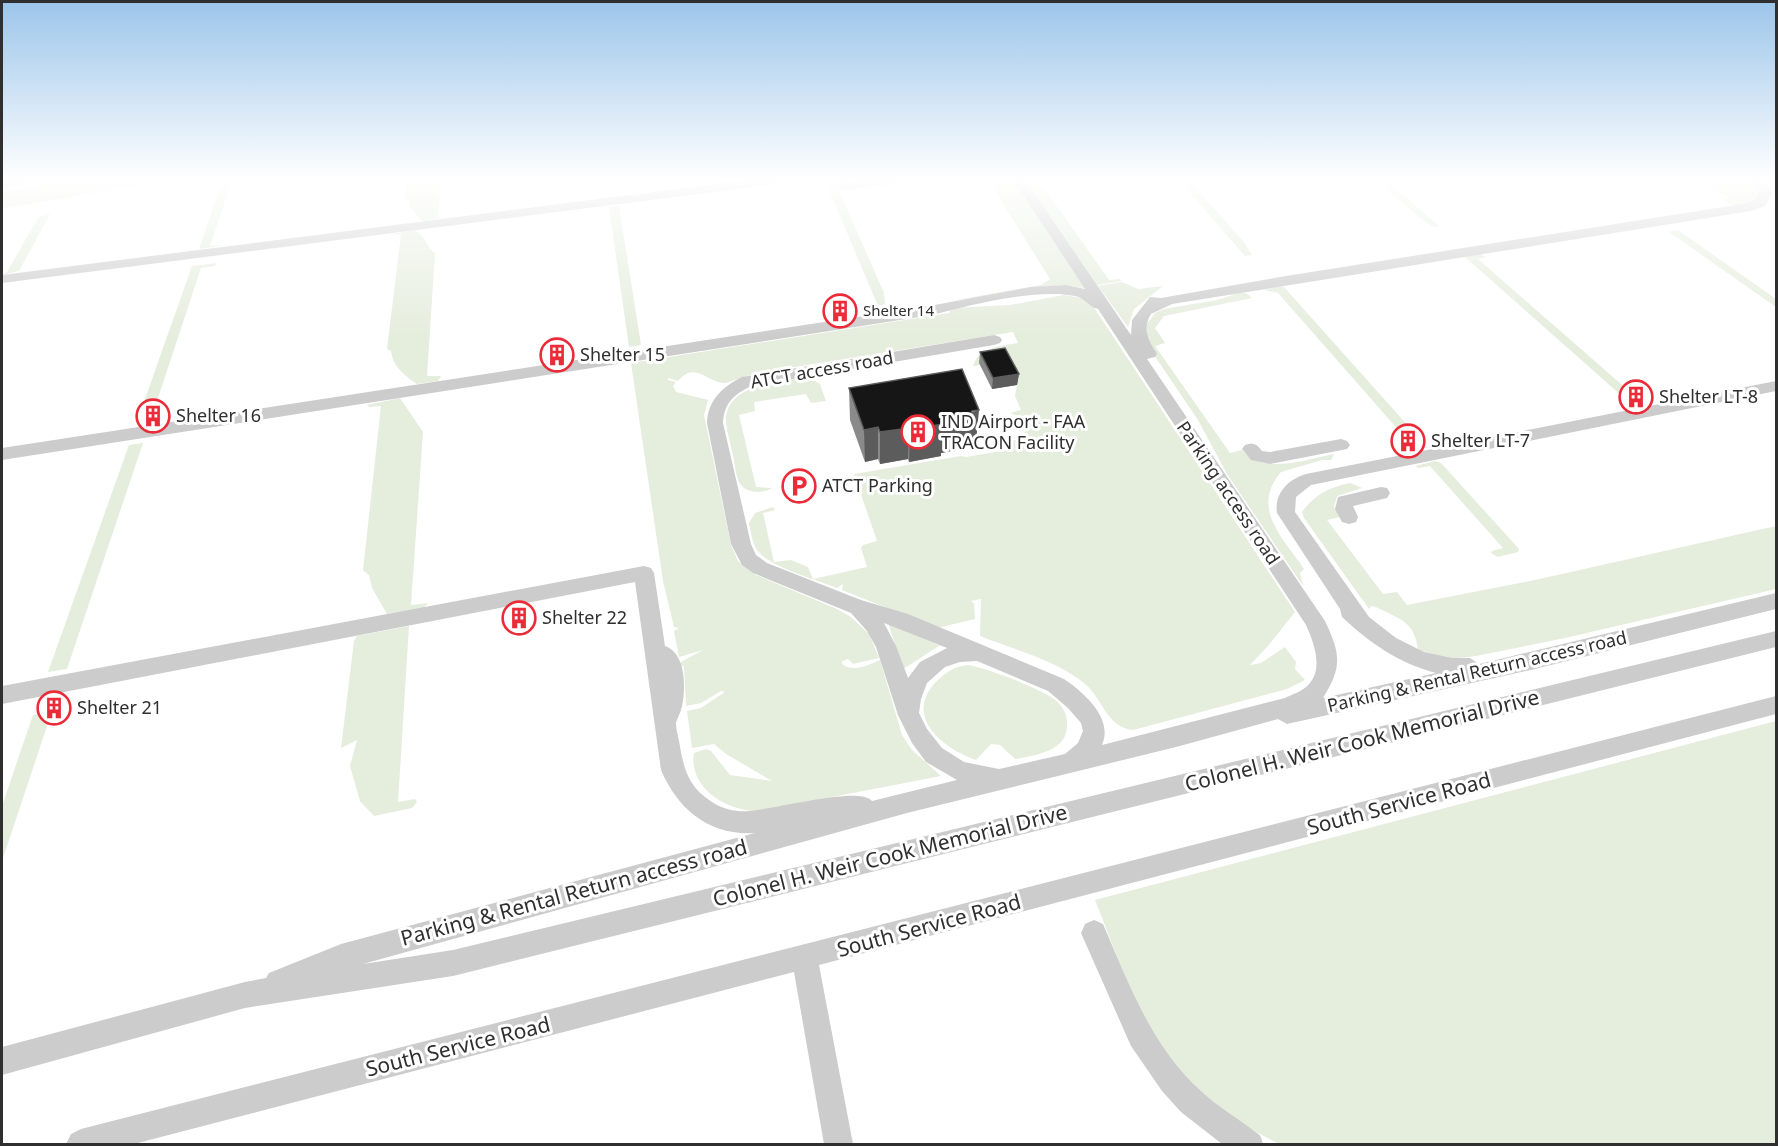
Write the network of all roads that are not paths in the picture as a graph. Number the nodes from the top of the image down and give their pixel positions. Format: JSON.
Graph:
{"nodes":[{"id":1,"x":373,"y":231,"type":"edge"},
{"id":2,"x":1053,"y":231,"type":"edge"},
{"id":3,"x":1593,"y":231,"type":"edge"},
{"id":4,"x":1041,"y":274,"type":"dead end"},
{"id":5,"x":2,"y":279,"type":"edge"},
{"id":6,"x":937,"y":302,"type":"junction"},
{"id":7,"x":1117,"y":328,"type":"junction"},
{"id":8,"x":994,"y":340,"type":"dead end"},
{"id":9,"x":1776,"y":386,"type":"edge"},
{"id":10,"x":1341,"y":445,"type":"dead end"},
{"id":11,"x":1251,"y":449,"type":"dead end"},
{"id":12,"x":2,"y":454,"type":"edge"},
{"id":13,"x":1211,"y":466,"type":"junction"},
{"id":14,"x":1380,"y":493,"type":"dead end"},
{"id":15,"x":1349,"y":518,"type":"dead end"},
{"id":16,"x":1776,"y":601,"type":"edge"},
{"id":17,"x":856,"y":607,"type":"junction"},
{"id":18,"x":1776,"y":614,"type":"edge"},
{"id":19,"x":1673,"y":627,"type":"junction"},
{"id":20,"x":1776,"y":639,"type":"edge"},
{"id":21,"x":994,"y":659,"type":"junction"},
{"id":22,"x":1510,"y":665,"type":"junction"},
{"id":23,"x":2,"y":695,"type":"edge"},
{"id":24,"x":1776,"y":705,"type":"edge"},
{"id":25,"x":909,"y":715,"type":"junction"},
{"id":26,"x":1176,"y":737,"type":"junction"},
{"id":27,"x":1063,"y":764,"type":"junction"},
{"id":28,"x":1010,"y":777,"type":"junction"},
{"id":29,"x":906,"y":802,"type":"junction"},
{"id":30,"x":1094,"y":933,"type":"dead end"},
{"id":31,"x":805,"y":958,"type":"junction"},
{"id":32,"x":245,"y":995,"type":"junction"},
{"id":33,"x":2,"y":1062,"type":"edge"},
{"id":34,"x":81,"y":1144,"type":"edge"},
{"id":35,"x":839,"y":1144,"type":"edge"},
{"id":36,"x":1249,"y":1144,"type":"edge"}],
"edges":[{"from":1,"to":5,"type":"street"},
{"from":2,"to":7,"type":"street","name":"Parking access road"},
{"from":3,"to":13,"type":"street"},
{"from":4,"to":6,"type":"street"},
{"from":6,"to":7,"type":"street"},
{"from":6,"to":12,"type":"street"},
{"from":7,"to":13,"type":"street","name":"Parking access road"},
{"from":8,"to":17,"type":"street","name":"ATCT access road"},
{"from":9,"to":22,"type":"street"},
{"from":10,"to":11,"type":"street"},
{"from":13,"to":26,"type":"street","name":"Parking access road"},
{"from":14,"to":15,"type":"street"},
{"from":16,"to":19,"type":"street","name":"Parking & Rental Return access road"},
{"from":17,"to":21,"type":"street","name":"ATCT access road"},
{"from":17,"to":25,"type":"street","name":"ATCT access road"},
{"from":18,"to":19,"type":"street"},
{"from":19,"to":22,"type":"street","name":"Parking & Rental Return access road"},
{"from":20,"to":32,"type":"street","name":"Colonel H. Weir Cook Memorial Drive"},
{"from":21,"to":25,"type":"street"},
{"from":21,"to":27,"type":"street","name":"ATCT access road"},
{"from":22,"to":26,"type":"street","name":"Parking & Rental Return access road"},
{"from":23,"to":29,"type":"street"},
{"from":24,"to":31,"type":"street","name":"South Service Road"},
{"from":25,"to":28,"type":"street","name":"ATCT access road"},
{"from":26,"to":27,"type":"street"},
{"from":27,"to":28,"type":"street"},
{"from":28,"to":29,"type":"street"},
{"from":29,"to":32,"type":"street","name":"Parking & Rental Return access road"},
{"from":30,"to":36,"type":"street"},
{"from":31,"to":34,"type":"street","name":"South Service Road"},
{"from":31,"to":35,"type":"street"},
{"from":32,"to":33,"type":"street","name":"Colonel H. Weir Cook Memorial Drive"}]}
